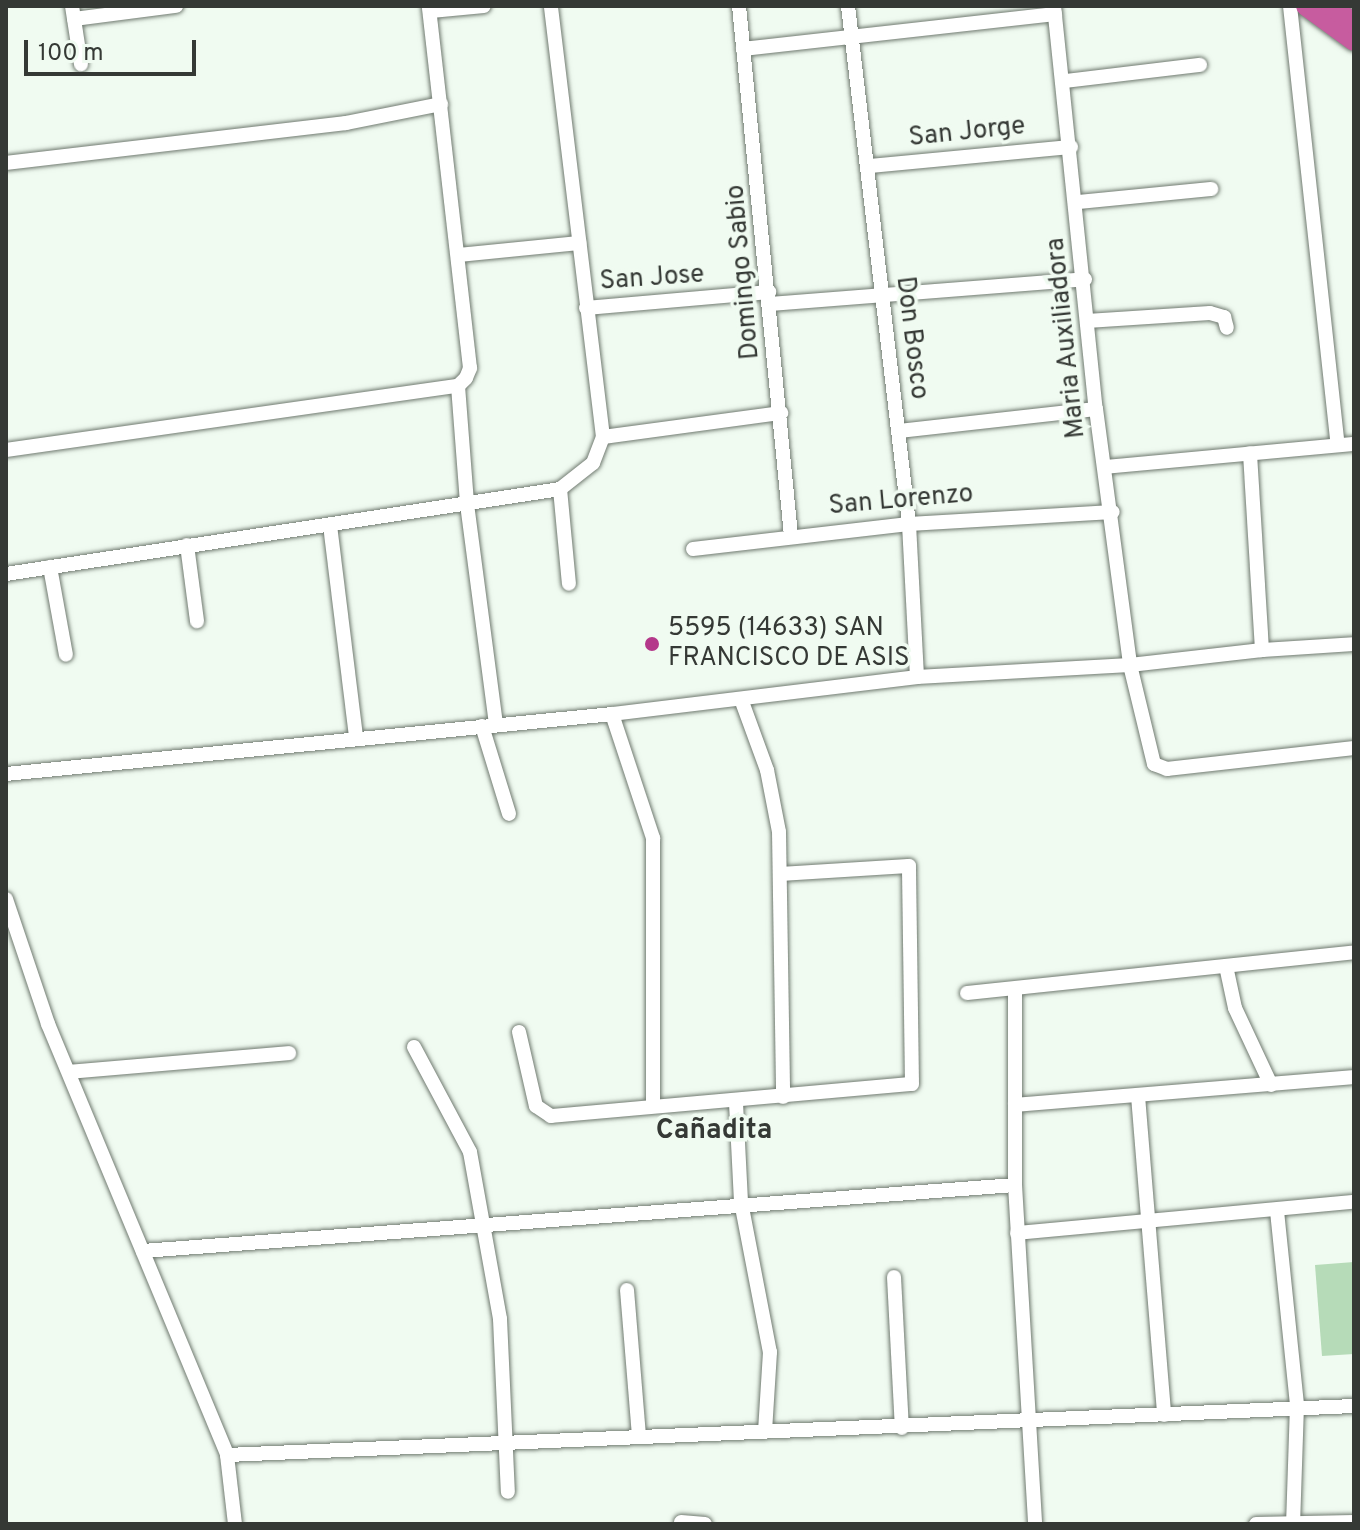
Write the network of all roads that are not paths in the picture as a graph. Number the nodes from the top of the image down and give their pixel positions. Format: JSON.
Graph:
{"nodes":[{"id":1,"x":176,"y":6,"type":"edge"},
{"id":2,"x":484,"y":6,"type":"edge"},
{"id":3,"x":551,"y":6,"type":"edge"},
{"id":4,"x":739,"y":6,"type":"edge"},
{"id":5,"x":848,"y":6,"type":"edge"},
{"id":6,"x":1290,"y":6,"type":"edge"},
{"id":7,"x":1306,"y":6,"type":"edge"},
{"id":8,"x":430,"y":9,"type":"edge"},
{"id":9,"x":1055,"y":10,"type":"edge"},
{"id":10,"x":73,"y":12,"type":"edge"},
{"id":11,"x":850,"y":36,"type":"junction"},
{"id":12,"x":1354,"y":41,"type":"edge"},
{"id":13,"x":743,"y":49,"type":"junction"},
{"id":14,"x":81,"y":64,"type":"dead end"},
{"id":15,"x":1200,"y":65,"type":"dead end"},
{"id":16,"x":1065,"y":81,"type":"junction"},
{"id":17,"x":441,"y":104,"type":"junction"},
{"id":18,"x":1071,"y":147,"type":"junction"},
{"id":19,"x":6,"y":163,"type":"edge"},
{"id":20,"x":869,"y":166,"type":"junction"},
{"id":21,"x":1211,"y":189,"type":"dead end"},
{"id":22,"x":1078,"y":202,"type":"junction"},
{"id":23,"x":579,"y":243,"type":"junction"},
{"id":24,"x":458,"y":255,"type":"junction"},
{"id":25,"x":1085,"y":279,"type":"junction"},
{"id":26,"x":770,"y":298,"type":"junction"},
{"id":27,"x":880,"y":299,"type":"junction"},
{"id":28,"x":586,"y":308,"type":"junction"},
{"id":29,"x":1087,"y":321,"type":"junction"},
{"id":30,"x":1227,"y":328,"type":"dead end"},
{"id":31,"x":458,"y":386,"type":"junction"},
{"id":32,"x":1096,"y":409,"type":"junction"},
{"id":33,"x":781,"y":413,"type":"junction"},
{"id":34,"x":899,"y":431,"type":"junction"},
{"id":35,"x":603,"y":437,"type":"junction"},
{"id":36,"x":1337,"y":442,"type":"junction"},
{"id":37,"x":1354,"y":444,"type":"edge"},
{"id":38,"x":6,"y":450,"type":"edge"},
{"id":39,"x":1250,"y":453,"type":"junction"},
{"id":40,"x":1105,"y":467,"type":"junction"},
{"id":41,"x":560,"y":489,"type":"junction"},
{"id":42,"x":467,"y":504,"type":"junction"},
{"id":43,"x":1113,"y":512,"type":"junction"},
{"id":44,"x":909,"y":524,"type":"junction"},
{"id":45,"x":330,"y":525,"type":"junction"},
{"id":46,"x":791,"y":535,"type":"junction"},
{"id":47,"x":187,"y":545,"type":"junction"},
{"id":48,"x":693,"y":549,"type":"dead end"},
{"id":49,"x":50,"y":567,"type":"junction"},
{"id":50,"x":6,"y":574,"type":"edge"},
{"id":51,"x":569,"y":584,"type":"dead end"},
{"id":52,"x":197,"y":621,"type":"dead end"},
{"id":53,"x":1354,"y":644,"type":"edge"},
{"id":54,"x":1262,"y":650,"type":"junction"},
{"id":55,"x":66,"y":655,"type":"dead end"},
{"id":56,"x":1130,"y":665,"type":"junction"},
{"id":57,"x":917,"y":677,"type":"junction"},
{"id":58,"x":741,"y":699,"type":"junction"},
{"id":59,"x":612,"y":714,"type":"junction"},
{"id":60,"x":489,"y":725,"type":"junction"},
{"id":61,"x":356,"y":737,"type":"junction"},
{"id":62,"x":1354,"y":748,"type":"edge"},
{"id":63,"x":6,"y":774,"type":"edge"},
{"id":64,"x":509,"y":814,"type":"dead end"},
{"id":65,"x":783,"y":874,"type":"junction"},
{"id":66,"x":6,"y":899,"type":"edge"},
{"id":67,"x":1354,"y":952,"type":"edge"},
{"id":68,"x":1226,"y":966,"type":"junction"},
{"id":69,"x":1015,"y":989,"type":"junction"},
{"id":70,"x":967,"y":993,"type":"dead end"},
{"id":71,"x":519,"y":1032,"type":"dead end"},
{"id":72,"x":414,"y":1047,"type":"dead end"},
{"id":73,"x":289,"y":1053,"type":"dead end"},
{"id":74,"x":69,"y":1072,"type":"junction"},
{"id":75,"x":1354,"y":1077,"type":"edge"},
{"id":76,"x":1271,"y":1085,"type":"junction"},
{"id":77,"x":1138,"y":1096,"type":"junction"},
{"id":78,"x":783,"y":1097,"type":"junction"},
{"id":79,"x":736,"y":1103,"type":"junction"},
{"id":80,"x":1015,"y":1105,"type":"junction"},
{"id":81,"x":653,"y":1106,"type":"junction"},
{"id":82,"x":1015,"y":1185,"type":"junction"},
{"id":83,"x":741,"y":1202,"type":"junction"},
{"id":84,"x":1354,"y":1202,"type":"edge"},
{"id":85,"x":1277,"y":1211,"type":"junction"},
{"id":86,"x":1147,"y":1221,"type":"junction"},
{"id":87,"x":479,"y":1225,"type":"junction"},
{"id":88,"x":1017,"y":1233,"type":"junction"},
{"id":89,"x":143,"y":1251,"type":"junction"},
{"id":90,"x":894,"y":1277,"type":"dead end"},
{"id":91,"x":627,"y":1290,"type":"dead end"},
{"id":92,"x":1297,"y":1405,"type":"junction"},
{"id":93,"x":1354,"y":1406,"type":"edge"},
{"id":94,"x":1164,"y":1415,"type":"junction"},
{"id":95,"x":1031,"y":1422,"type":"junction"},
{"id":96,"x":902,"y":1428,"type":"junction"},
{"id":97,"x":765,"y":1432,"type":"junction"},
{"id":98,"x":639,"y":1435,"type":"junction"},
{"id":99,"x":508,"y":1443,"type":"junction"},
{"id":100,"x":227,"y":1455,"type":"junction"},
{"id":101,"x":508,"y":1492,"type":"dead end"},
{"id":102,"x":681,"y":1522,"type":"edge"},
{"id":103,"x":1354,"y":1522,"type":"edge"},
{"id":104,"x":1293,"y":1523,"type":"edge"},
{"id":105,"x":235,"y":1524,"type":"edge"},
{"id":106,"x":705,"y":1524,"type":"edge"},
{"id":107,"x":1035,"y":1524,"type":"edge"},
{"id":108,"x":1256,"y":1524,"type":"edge"}],
"edges":[{"from":1,"to":10,"type":"street"},
{"from":2,"to":8,"type":"street"},
{"from":3,"to":23,"type":"street"},
{"from":4,"to":13,"type":"street","name":"Domingo Sabio"},
{"from":5,"to":11,"type":"street","name":"Don Bosco"},
{"from":6,"to":36,"type":"street"},
{"from":7,"to":12,"type":"highway"},
{"from":8,"to":17,"type":"street"},
{"from":9,"to":11,"type":"street"},
{"from":9,"to":16,"type":"street","name":"Maria Auxiliadora"},
{"from":10,"to":14,"type":"street"},
{"from":11,"to":13,"type":"street"},
{"from":11,"to":20,"type":"street","name":"Don Bosco"},
{"from":13,"to":26,"type":"street","name":"Domingo Sabio"},
{"from":15,"to":16,"type":"street"},
{"from":16,"to":18,"type":"street","name":"Maria Auxiliadora"},
{"from":17,"to":19,"type":"street"},
{"from":17,"to":24,"type":"street"},
{"from":18,"to":20,"type":"street","name":"San Jorge"},
{"from":18,"to":22,"type":"street","name":"Maria Auxiliadora"},
{"from":20,"to":27,"type":"street","name":"Don Bosco"},
{"from":21,"to":22,"type":"street"},
{"from":22,"to":25,"type":"street","name":"Maria Auxiliadora"},
{"from":23,"to":24,"type":"street"},
{"from":23,"to":28,"type":"street"},
{"from":24,"to":31,"type":"street"},
{"from":25,"to":27,"type":"street","name":"San Jose"},
{"from":25,"to":29,"type":"street","name":"Maria Auxiliadora"},
{"from":26,"to":27,"type":"street","name":"San Jose"},
{"from":26,"to":28,"type":"street","name":"San Jose"},
{"from":26,"to":33,"type":"street","name":"Domingo Sabio"},
{"from":27,"to":34,"type":"street","name":"Don Bosco"},
{"from":28,"to":35,"type":"street"},
{"from":29,"to":30,"type":"street"},
{"from":29,"to":32,"type":"street","name":"Maria Auxiliadora"},
{"from":31,"to":38,"type":"street"},
{"from":31,"to":42,"type":"street"},
{"from":32,"to":34,"type":"street"},
{"from":32,"to":40,"type":"street","name":"Maria Auxiliadora"},
{"from":33,"to":35,"type":"street"},
{"from":33,"to":46,"type":"street","name":"Domingo Sabio"},
{"from":34,"to":44,"type":"street","name":"Don Bosco"},
{"from":35,"to":41,"type":"street"},
{"from":36,"to":37,"type":"street"},
{"from":36,"to":39,"type":"street"},
{"from":39,"to":40,"type":"street"},
{"from":39,"to":54,"type":"street"},
{"from":40,"to":43,"type":"street","name":"Maria Auxiliadora"},
{"from":41,"to":42,"type":"street"},
{"from":41,"to":51,"type":"street"},
{"from":42,"to":45,"type":"street"},
{"from":42,"to":60,"type":"street"},
{"from":43,"to":44,"type":"street","name":"San Lorenzo"},
{"from":43,"to":56,"type":"street","name":"Maria Auxiliadora"},
{"from":44,"to":46,"type":"street","name":"San Lorenzo"},
{"from":44,"to":57,"type":"street","name":"Don Bosco"},
{"from":45,"to":47,"type":"street"},
{"from":45,"to":61,"type":"street"},
{"from":46,"to":48,"type":"street","name":"San Lorenzo"},
{"from":47,"to":49,"type":"street"},
{"from":47,"to":52,"type":"street"},
{"from":49,"to":50,"type":"street"},
{"from":49,"to":55,"type":"street"},
{"from":53,"to":54,"type":"street"},
{"from":54,"to":56,"type":"street"},
{"from":56,"to":57,"type":"street"},
{"from":56,"to":62,"type":"street","name":"Maria Auxiliadora"},
{"from":57,"to":58,"type":"street"},
{"from":58,"to":59,"type":"street"},
{"from":58,"to":65,"type":"street"},
{"from":59,"to":60,"type":"street"},
{"from":59,"to":81,"type":"street"},
{"from":60,"to":61,"type":"street"},
{"from":60,"to":64,"type":"street"},
{"from":61,"to":63,"type":"street"},
{"from":65,"to":78,"type":"street"},
{"from":65,"to":78,"type":"street"},
{"from":66,"to":74,"type":"street"},
{"from":67,"to":68,"type":"street"},
{"from":68,"to":69,"type":"street"},
{"from":68,"to":76,"type":"street"},
{"from":69,"to":70,"type":"street"},
{"from":69,"to":80,"type":"street"},
{"from":71,"to":81,"type":"street"},
{"from":72,"to":87,"type":"street"},
{"from":73,"to":74,"type":"street"},
{"from":74,"to":89,"type":"street"},
{"from":75,"to":76,"type":"street"},
{"from":76,"to":77,"type":"street"},
{"from":77,"to":80,"type":"street"},
{"from":77,"to":86,"type":"street"},
{"from":78,"to":79,"type":"street"},
{"from":79,"to":81,"type":"street"},
{"from":79,"to":83,"type":"street"},
{"from":80,"to":82,"type":"street"},
{"from":82,"to":83,"type":"street"},
{"from":82,"to":88,"type":"street"},
{"from":83,"to":87,"type":"street"},
{"from":83,"to":97,"type":"street"},
{"from":84,"to":85,"type":"street"},
{"from":85,"to":86,"type":"street"},
{"from":85,"to":92,"type":"street"},
{"from":86,"to":88,"type":"street"},
{"from":86,"to":94,"type":"street"},
{"from":87,"to":89,"type":"street"},
{"from":87,"to":99,"type":"street"},
{"from":88,"to":95,"type":"street"},
{"from":89,"to":100,"type":"street"},
{"from":90,"to":96,"type":"street"},
{"from":91,"to":98,"type":"street"},
{"from":92,"to":93,"type":"street"},
{"from":92,"to":94,"type":"street"},
{"from":92,"to":104,"type":"street"},
{"from":94,"to":95,"type":"street"},
{"from":95,"to":96,"type":"street"},
{"from":95,"to":107,"type":"street"},
{"from":96,"to":97,"type":"street"},
{"from":97,"to":98,"type":"street"},
{"from":98,"to":99,"type":"street"},
{"from":99,"to":100,"type":"street"},
{"from":99,"to":101,"type":"street"},
{"from":100,"to":105,"type":"street"},
{"from":102,"to":106,"type":"street"},
{"from":103,"to":104,"type":"street"},
{"from":104,"to":108,"type":"street"}]}
